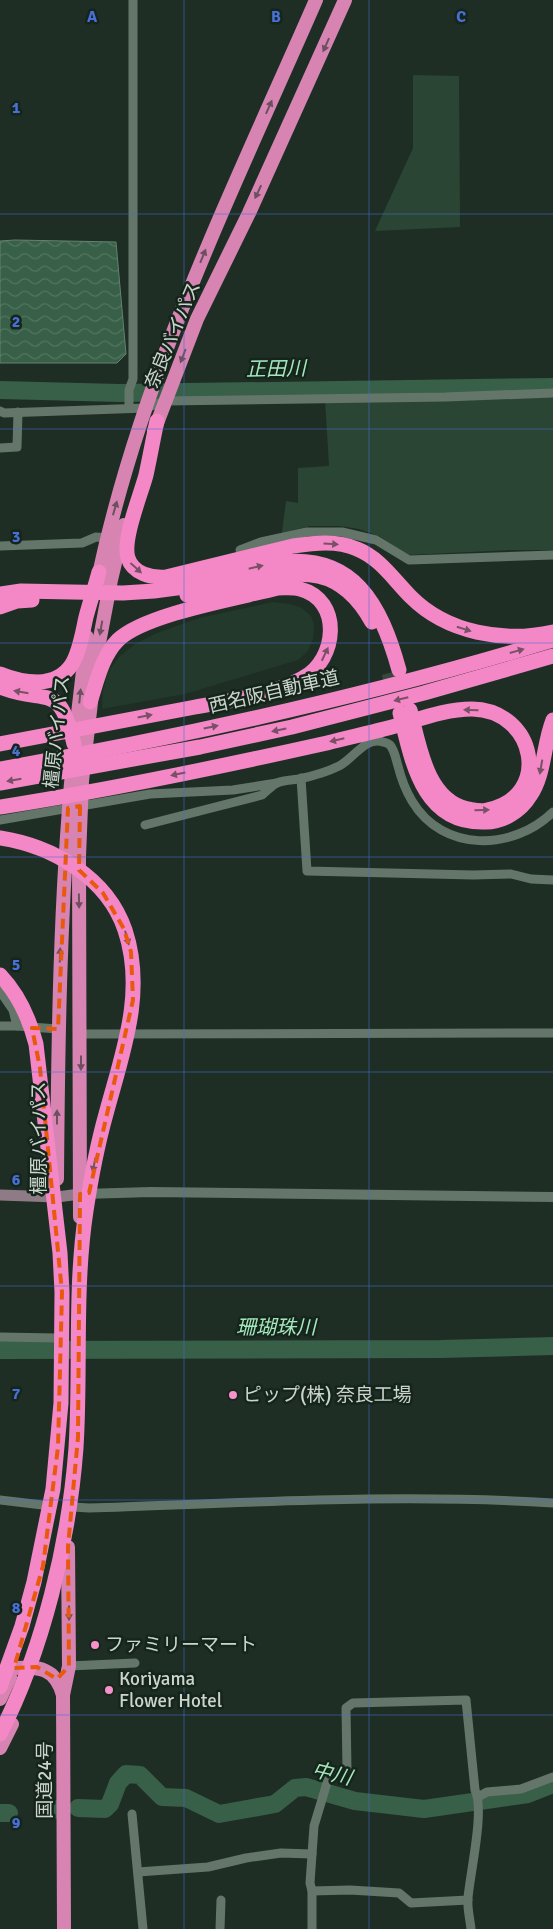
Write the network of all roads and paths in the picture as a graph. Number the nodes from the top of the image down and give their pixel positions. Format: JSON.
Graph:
{"nodes":[{"id":1,"x":133,"y":0,"type":"edge"},
{"id":2,"x":316,"y":0,"type":"edge"},
{"id":3,"x":345,"y":0,"type":"edge"},
{"id":4,"x":553,"y":394,"type":"edge"},
{"id":5,"x":165,"y":401,"type":"junction"},
{"id":6,"x":129,"y":408,"type":"junction"},
{"id":7,"x":146,"y":408,"type":"junction"},
{"id":8,"x":0,"y":411,"type":"edge"},
{"id":9,"x":18,"y":412,"type":"junction"},
{"id":10,"x":157,"y":421,"type":"junction"},
{"id":11,"x":0,"y":448,"type":"edge"},
{"id":12,"x":108,"y":538,"type":"junction"},
{"id":13,"x":0,"y":546,"type":"edge"},
{"id":14,"x":240,"y":550,"type":"dead end"},
{"id":15,"x":553,"y":555,"type":"edge"},
{"id":16,"x":99,"y":572,"type":"junction"},
{"id":17,"x":230,"y":580,"type":"junction"},
{"id":18,"x":179,"y":593,"type":"junction"},
{"id":19,"x":0,"y":594,"type":"edge"},
{"id":20,"x":78,"y":596,"type":"junction"},
{"id":21,"x":0,"y":607,"type":"edge"},
{"id":22,"x":553,"y":632,"type":"edge"},
{"id":23,"x":553,"y":640,"type":"edge"},
{"id":24,"x":553,"y":656,"type":"edge"},
{"id":25,"x":394,"y":672,"type":"tunnel mouth"},
{"id":26,"x":0,"y":674,"type":"edge"},
{"id":27,"x":0,"y":687,"type":"edge"},
{"id":28,"x":90,"y":702,"type":"junction"},
{"id":29,"x":553,"y":720,"type":"edge"},
{"id":30,"x":0,"y":744,"type":"edge"},
{"id":31,"x":74,"y":744,"type":"junction"},
{"id":32,"x":94,"y":759,"type":"junction"},
{"id":33,"x":62,"y":765,"type":"junction"},
{"id":34,"x":0,"y":769,"type":"edge"},
{"id":35,"x":301,"y":778,"type":"junction"},
{"id":36,"x":0,"y":783,"type":"edge"},
{"id":37,"x":277,"y":783,"type":"junction"},
{"id":38,"x":92,"y":798,"type":"junction"},
{"id":39,"x":54,"y":805,"type":"junction"},
{"id":40,"x":0,"y":807,"type":"edge"},
{"id":41,"x":553,"y":812,"type":"edge"},
{"id":42,"x":0,"y":820,"type":"edge"},
{"id":43,"x":145,"y":825,"type":"dead end"},
{"id":44,"x":0,"y":838,"type":"edge"},
{"id":45,"x":553,"y":880,"type":"edge"},
{"id":46,"x":0,"y":975,"type":"edge"},
{"id":47,"x":0,"y":990,"type":"edge"},
{"id":48,"x":0,"y":1026,"type":"edge"},
{"id":49,"x":17,"y":1026,"type":"junction"},
{"id":50,"x":58,"y":1029,"type":"junction"},
{"id":51,"x":553,"y":1033,"type":"edge"},
{"id":52,"x":81,"y":1034,"type":"junction"},
{"id":53,"x":80,"y":1194,"type":"junction"},
{"id":54,"x":0,"y":1195,"type":"edge"},
{"id":55,"x":57,"y":1196,"type":"junction"},
{"id":56,"x":553,"y":1196,"type":"edge"},
{"id":57,"x":0,"y":1337,"type":"edge"},
{"id":58,"x":57,"y":1339,"type":"junction"},
{"id":59,"x":0,"y":1500,"type":"edge"},
{"id":60,"x":553,"y":1503,"type":"edge"},
{"id":61,"x":51,"y":1506,"type":"junction"},
{"id":62,"x":73,"y":1507,"type":"junction"},
{"id":63,"x":68,"y":1546,"type":"junction"},
{"id":64,"x":135,"y":1662,"type":"dead end"},
{"id":65,"x":69,"y":1666,"type":"junction"},
{"id":66,"x":36,"y":1667,"type":"junction"},
{"id":67,"x":7,"y":1669,"type":"edge"},
{"id":68,"x":57,"y":1679,"type":"junction"},
{"id":69,"x":0,"y":1687,"type":"edge"},
{"id":70,"x":63,"y":1695,"type":"junction"},
{"id":71,"x":0,"y":1699,"type":"edge"},
{"id":72,"x":0,"y":1734,"type":"edge"},
{"id":73,"x":0,"y":1748,"type":"edge"},
{"id":74,"x":553,"y":1777,"type":"edge"},
{"id":75,"x":478,"y":1797,"type":"junction"},
{"id":76,"x":132,"y":1814,"type":"dead end"},
{"id":77,"x":312,"y":1854,"type":"junction"},
{"id":78,"x":138,"y":1872,"type":"junction"},
{"id":79,"x":312,"y":1891,"type":"junction"},
{"id":80,"x":221,"y":1900,"type":"dead end"},
{"id":81,"x":468,"y":1900,"type":"junction"},
{"id":82,"x":64,"y":1929,"type":"edge"},
{"id":83,"x":143,"y":1929,"type":"edge"},
{"id":84,"x":220,"y":1929,"type":"edge"},
{"id":85,"x":312,"y":1929,"type":"edge"},
{"id":86,"x":471,"y":1929,"type":"edge"}],
"edges":[{"from":1,"to":6,"type":"street"},
{"from":7,"to":2,"type":"highway","name":"奈良バイパス","one_way":true},
{"from":3,"to":5,"type":"highway","name":"奈良バイパス","one_way":true},
{"from":4,"to":5,"type":"street"},
{"from":5,"to":7,"type":"street"},
{"from":5,"to":10,"type":"highway","name":"奈良バイパス"},
{"from":6,"to":7,"type":"street"},
{"from":6,"to":9,"type":"street"},
{"from":12,"to":7,"type":"highway","name":"奈良バイパス","one_way":true},
{"from":8,"to":9,"type":"street"},
{"from":9,"to":11,"type":"street"},
{"from":10,"to":18,"type":"highway","one_way":true},
{"from":10,"to":28,"type":"highway","name":"奈良バイパス","one_way":true},
{"from":12,"to":13,"type":"street"},
{"from":12,"to":16,"type":"highway","name":"奈良バイパス"},
{"from":14,"to":15,"type":"street"},
{"from":16,"to":26,"type":"highway"},
{"from":31,"to":16,"type":"highway","name":"橿原バイパス","one_way":true},
{"from":17,"to":18,"type":"highway"},
{"from":17,"to":18,"type":"highway"},
{"from":17,"to":18,"type":"highway"},
{"from":17,"to":18,"type":"highway"},
{"from":17,"to":22,"type":"highway","one_way":true},
{"from":17,"to":25,"type":"highway"},
{"from":30,"to":17,"type":"highway","one_way":true},
{"from":18,"to":20,"type":"highway"},
{"from":18,"to":28,"type":"highway"},
{"from":19,"to":20,"type":"highway"},
{"from":20,"to":21,"type":"highway"},
{"from":32,"to":23,"type":"highway","name":"西名阪自動車道","one_way":true},
{"from":24,"to":32,"type":"highway","name":"西名阪自動車道","one_way":true},
{"from":31,"to":27,"type":"highway","one_way":true},
{"from":28,"to":52,"type":"highway","name":"橿原バイパス","one_way":true},
{"from":29,"to":38,"type":"highway","one_way":true},
{"from":50,"to":31,"type":"highway","name":"橿原バイパス","one_way":true},
{"from":32,"to":33,"type":"highway","name":"西名阪自動車道"},
{"from":33,"to":34,"type":"highway","name":"西名阪自動車道"},
{"from":33,"to":36,"type":"highway","name":"西名阪自動車道","one_way":true},
{"from":35,"to":37,"type":"street"},
{"from":35,"to":41,"type":"street"},
{"from":35,"to":45,"type":"street"},
{"from":37,"to":38,"type":"street"},
{"from":37,"to":43,"type":"street"},
{"from":38,"to":39,"type":"highway"},
{"from":39,"to":40,"type":"highway"},
{"from":39,"to":42,"type":"street"},
{"from":44,"to":72,"type":"highway","one_way":true},
{"from":46,"to":69,"type":"highway"},
{"from":47,"to":49,"type":"street"},
{"from":48,"to":49,"type":"street"},
{"from":49,"to":50,"type":"street"},
{"from":55,"to":50,"type":"highway","name":"橿原バイパス","one_way":true},
{"from":51,"to":52,"type":"street"},
{"from":52,"to":53,"type":"highway","name":"橿原バイパス","one_way":true},
{"from":53,"to":55,"type":"main road"},
{"from":53,"to":56,"type":"street"},
{"from":53,"to":62,"type":"highway","name":"橿原バイパス"},
{"from":54,"to":55,"type":"main road"},
{"from":55,"to":58,"type":"highway","name":"橿原バイパス"},
{"from":57,"to":58,"type":"street"},
{"from":58,"to":61,"type":"highway","name":"橿原バイパス"},
{"from":59,"to":61,"type":"street"},
{"from":60,"to":62,"type":"street"},
{"from":61,"to":67,"type":"highway","name":"橿原バイパス"},
{"from":62,"to":63,"type":"highway","name":"橿原バイパス"},
{"from":63,"to":65,"type":"highway","one_way":true},
{"from":63,"to":66,"type":"highway","name":"橿原バイパス"},
{"from":64,"to":65,"type":"street"},
{"from":65,"to":68,"type":"street"},
{"from":65,"to":70,"type":"highway"},
{"from":66,"to":67,"type":"highway"},
{"from":66,"to":68,"type":"highway"},
{"from":66,"to":73,"type":"highway","name":"橿原バイパス"},
{"from":67,"to":71,"type":"highway","name":"橿原バイパス"},
{"from":68,"to":70,"type":"highway","name":"国道24号"},
{"from":70,"to":82,"type":"highway","name":"国道24号"},
{"from":74,"to":75,"type":"street"},
{"from":75,"to":77,"type":"street"},
{"from":75,"to":81,"type":"street"},
{"from":76,"to":78,"type":"street"},
{"from":77,"to":78,"type":"street"},
{"from":77,"to":79,"type":"street"},
{"from":78,"to":83,"type":"street"},
{"from":79,"to":81,"type":"street"},
{"from":79,"to":85,"type":"street"},
{"from":80,"to":84,"type":"street"},
{"from":81,"to":86,"type":"street"}]}
